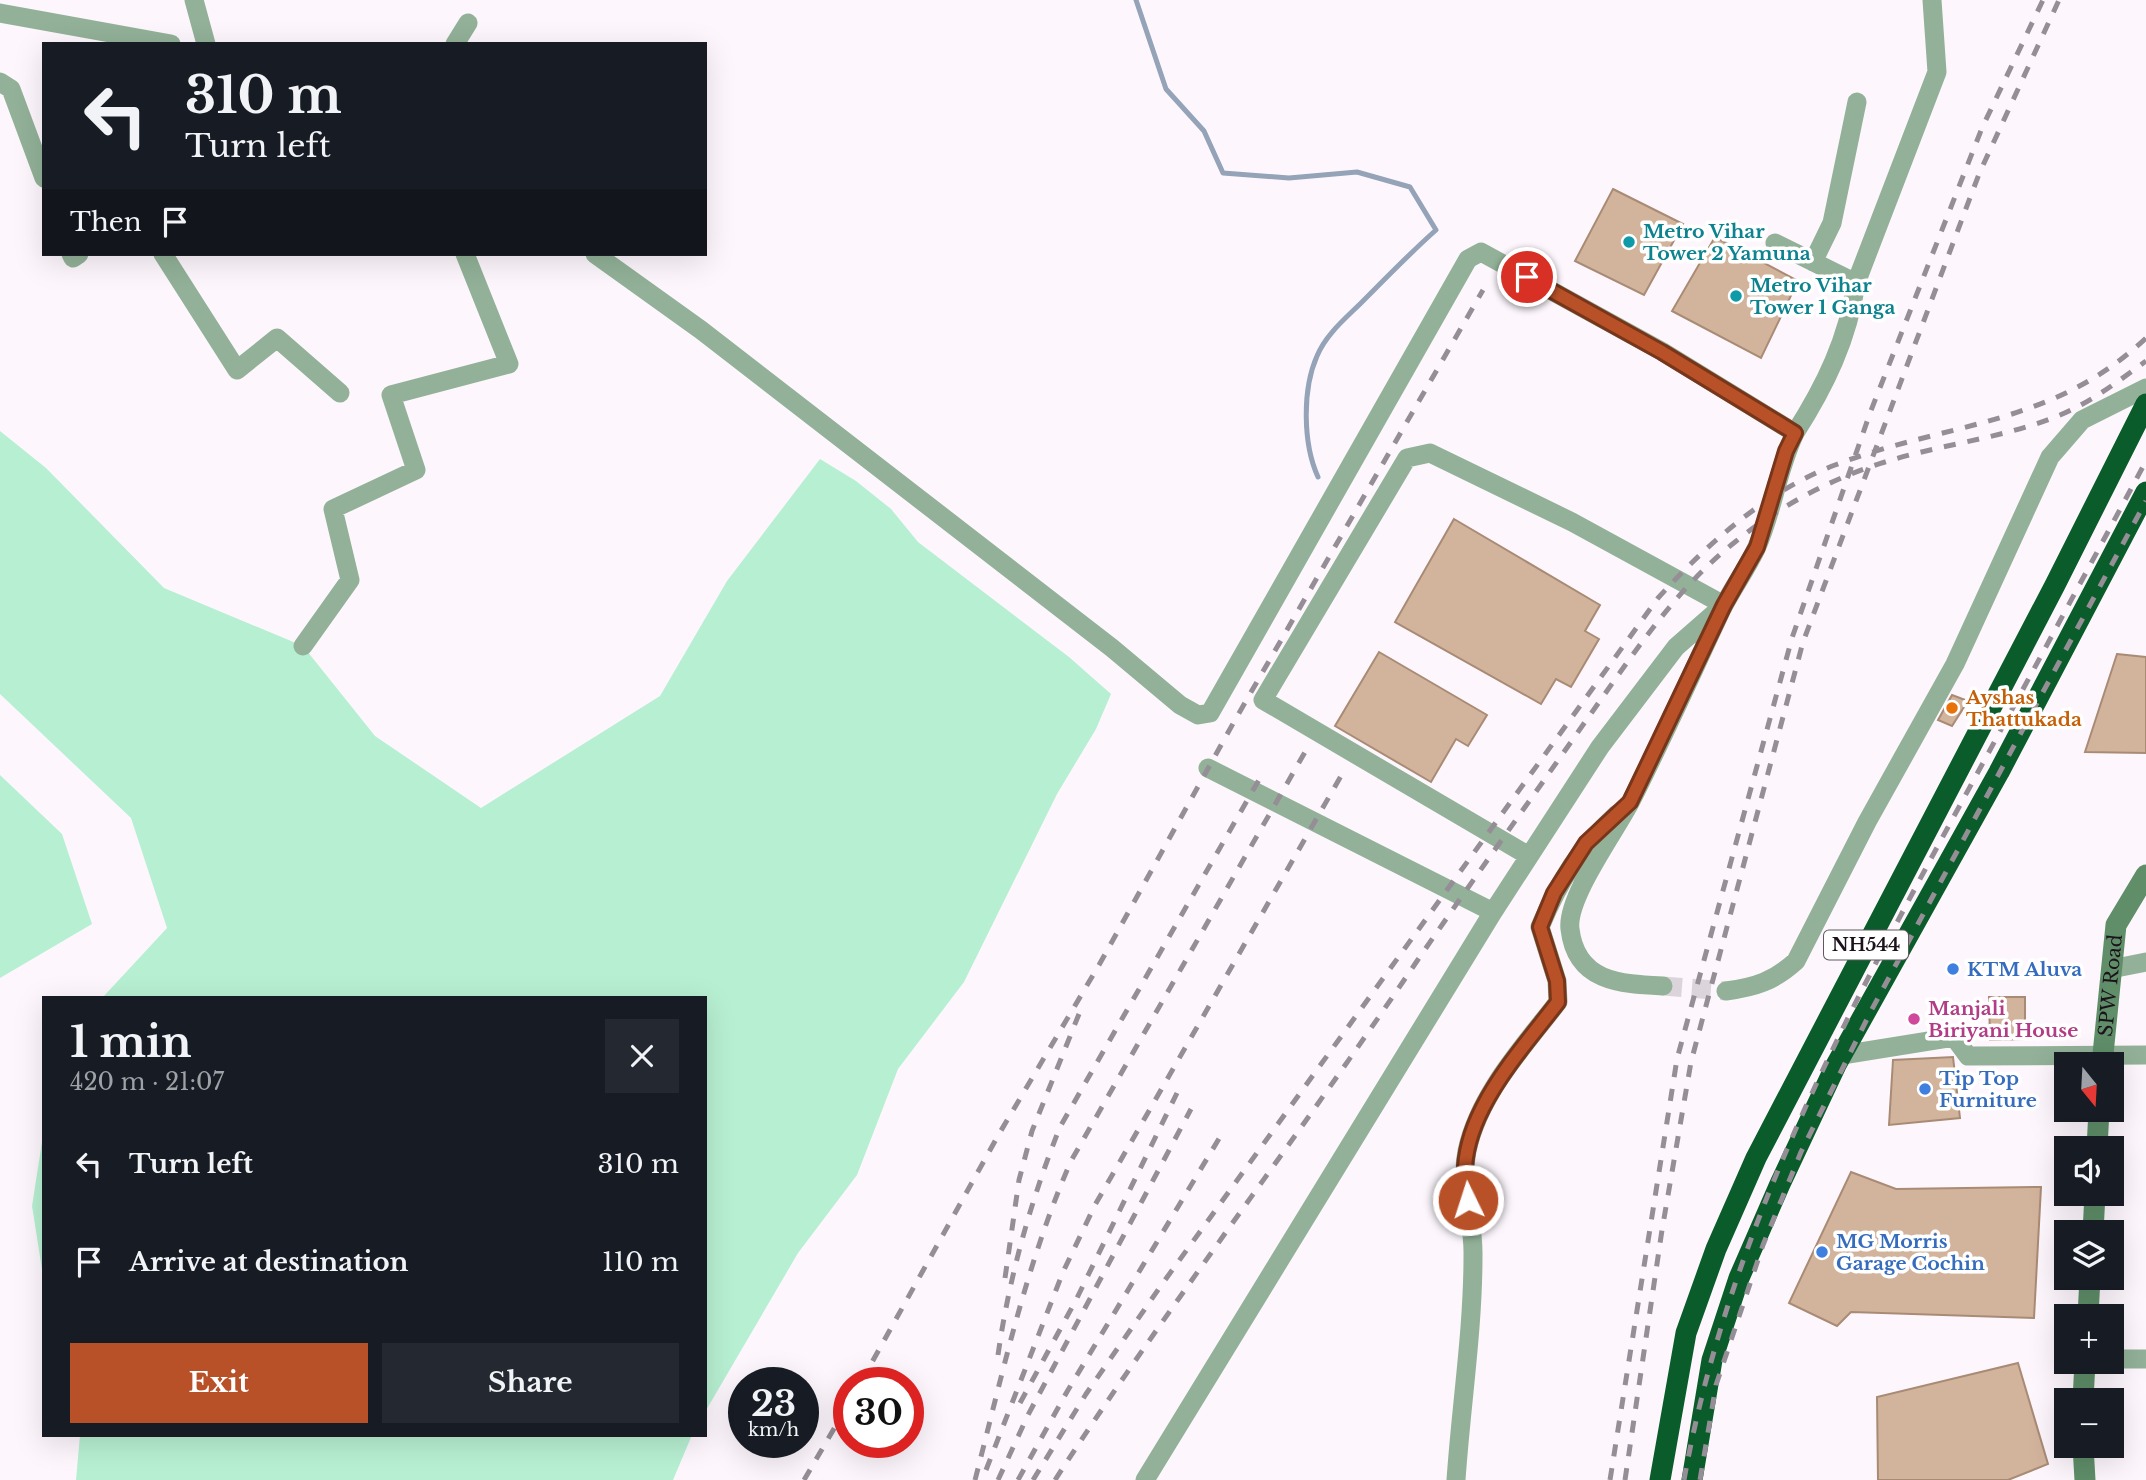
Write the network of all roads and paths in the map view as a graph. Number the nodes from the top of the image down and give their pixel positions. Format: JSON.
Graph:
{"nodes":[{"id":1,"x":194,"y":0,"type":"edge"},
{"id":2,"x":1932,"y":0,"type":"edge"},
{"id":3,"x":6,"y":9,"type":"edge"},
{"id":4,"x":468,"y":23,"type":"dead end"},
{"id":5,"x":162,"y":42,"type":"edge"},
{"id":6,"x":205,"y":42,"type":"edge"},
{"id":7,"x":456,"y":42,"type":"edge"},
{"id":8,"x":0,"y":82,"type":"edge"},
{"id":9,"x":1857,"y":102,"type":"dead end"},
{"id":10,"x":42,"y":172,"type":"edge"},
{"id":11,"x":1775,"y":243,"type":"dead end"},
{"id":12,"x":164,"y":256,"type":"edge"},
{"id":13,"x":466,"y":256,"type":"edge"},
{"id":14,"x":598,"y":256,"type":"edge"},
{"id":15,"x":1813,"y":262,"type":"junction"},
{"id":16,"x":1856,"y":283,"type":"junction"},
{"id":17,"x":2146,"y":388,"type":"edge"},
{"id":18,"x":340,"y":393,"type":"dead end"},
{"id":19,"x":2146,"y":404,"type":"edge"},
{"id":20,"x":1795,"y":433,"type":"junction"},
{"id":21,"x":2146,"y":492,"type":"edge"},
{"id":22,"x":1724,"y":605,"type":"junction"},
{"id":23,"x":303,"y":646,"type":"dead end"},
{"id":24,"x":1208,"y":768,"type":"dead end"},
{"id":25,"x":1630,"y":802,"type":"junction"},
{"id":26,"x":1530,"y":856,"type":"junction"},
{"id":27,"x":2146,"y":875,"type":"edge"},
{"id":28,"x":1493,"y":912,"type":"junction"},
{"id":29,"x":2146,"y":962,"type":"edge"},
{"id":30,"x":2111,"y":969,"type":"junction"},
{"id":31,"x":1662,"y":986,"type":"tunnel mouth"},
{"id":32,"x":1726,"y":991,"type":"tunnel mouth"},
{"id":33,"x":2103,"y":1052,"type":"edge"},
{"id":34,"x":1842,"y":1055,"type":"junction"},
{"id":35,"x":2146,"y":1055,"type":"edge"},
{"id":36,"x":2124,"y":1058,"type":"edge"},
{"id":37,"x":2054,"y":1059,"type":"edge"},
{"id":38,"x":2124,"y":1359,"type":"edge"},
{"id":39,"x":2146,"y":1359,"type":"edge"},
{"id":40,"x":2084,"y":1458,"type":"edge"},
{"id":41,"x":1145,"y":1480,"type":"edge"},
{"id":42,"x":1456,"y":1480,"type":"edge"},
{"id":43,"x":1660,"y":1480,"type":"edge"},
{"id":44,"x":1692,"y":1480,"type":"edge"},
{"id":45,"x":2085,"y":1480,"type":"edge"}],
"edges":[{"from":1,"to":6,"type":"street"},
{"from":2,"to":16,"type":"street"},
{"from":3,"to":5,"type":"street"},
{"from":4,"to":7,"type":"street"},
{"from":8,"to":10,"type":"street"},
{"from":9,"to":15,"type":"street"},
{"from":11,"to":15,"type":"street"},
{"from":12,"to":18,"type":"street"},
{"from":13,"to":23,"type":"street"},
{"from":14,"to":20,"type":"street"},
{"from":15,"to":16,"type":"street"},
{"from":16,"to":20,"type":"street"},
{"from":17,"to":32,"type":"street"},
{"from":19,"to":43,"type":"highway","number":"NH544"},
{"from":20,"to":22,"type":"street"},
{"from":21,"to":34,"type":"highway","number":"NH544"},
{"from":22,"to":25,"type":"street"},
{"from":22,"to":26,"type":"street"},
{"from":22,"to":26,"type":"street"},
{"from":24,"to":28,"type":"street"},
{"from":25,"to":31,"type":"street"},
{"from":25,"to":42,"type":"street"},
{"from":26,"to":28,"type":"street"},
{"from":27,"to":30,"type":"street","name":"SPW Road"},
{"from":28,"to":41,"type":"street"},
{"from":29,"to":30,"type":"street"},
{"from":30,"to":33,"type":"street","name":"SPW Road"},
{"from":34,"to":37,"type":"street"},
{"from":34,"to":44,"type":"highway","number":"NH544"},
{"from":35,"to":36,"type":"street"},
{"from":38,"to":39,"type":"street"},
{"from":40,"to":45,"type":"street"}]}
